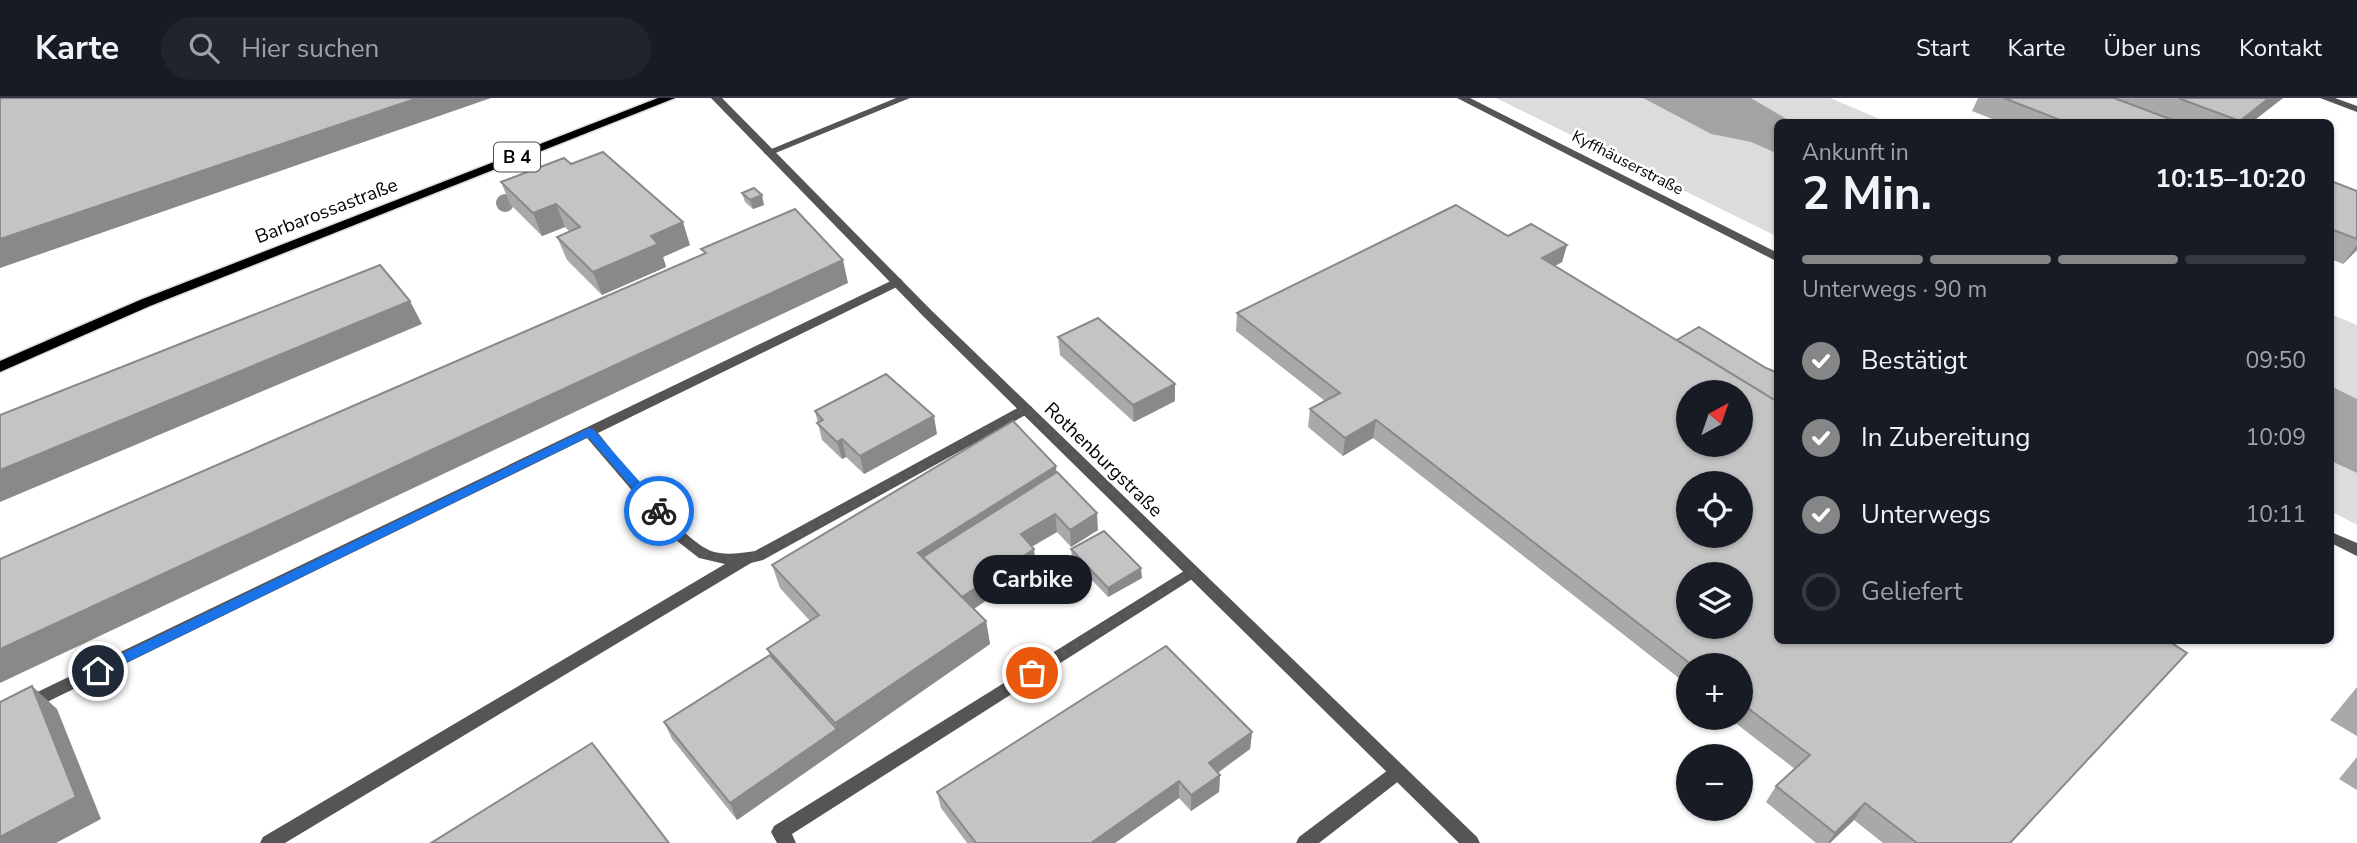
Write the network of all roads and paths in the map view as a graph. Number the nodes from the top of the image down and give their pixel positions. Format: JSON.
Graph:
{"nodes":[{"id":1,"x":669,"y":98,"type":"edge"},
{"id":2,"x":716,"y":98,"type":"edge"},
{"id":3,"x":905,"y":98,"type":"edge"},
{"id":4,"x":1462,"y":98,"type":"edge"},
{"id":5,"x":2325,"y":98,"type":"edge"},
{"id":6,"x":2357,"y":109,"type":"edge"},
{"id":7,"x":769,"y":152,"type":"junction"},
{"id":8,"x":1774,"y":256,"type":"edge"},
{"id":9,"x":897,"y":282,"type":"junction"},
{"id":10,"x":0,"y":367,"type":"edge"},
{"id":11,"x":1026,"y":409,"type":"junction"},
{"id":12,"x":589,"y":431,"type":"junction"},
{"id":13,"x":2334,"y":538,"type":"edge"},
{"id":14,"x":2357,"y":550,"type":"edge"},
{"id":15,"x":746,"y":559,"type":"junction"},
{"id":16,"x":1192,"y":572,"type":"junction"},
{"id":17,"x":0,"y":718,"type":"edge"},
{"id":18,"x":1398,"y":772,"type":"junction"},
{"id":19,"x":269,"y":843,"type":"edge"},
{"id":20,"x":787,"y":843,"type":"edge"},
{"id":21,"x":1305,"y":843,"type":"edge"},
{"id":22,"x":1471,"y":843,"type":"edge"}],
"edges":[{"from":1,"to":10,"type":"main road","name":"Barbarossastraße","number":"B 4"},
{"from":2,"to":7,"type":"street","name":"Rothenburgstraße"},
{"from":3,"to":7,"type":"street"},
{"from":4,"to":8,"type":"street","name":"Kyffhäuserstraße"},
{"from":5,"to":6,"type":"street"},
{"from":7,"to":9,"type":"street","name":"Rothenburgstraße"},
{"from":9,"to":11,"type":"street","name":"Rothenburgstraße"},
{"from":9,"to":12,"type":"street"},
{"from":11,"to":15,"type":"street"},
{"from":11,"to":16,"type":"street","name":"Rothenburgstraße"},
{"from":12,"to":15,"type":"street"},
{"from":12,"to":17,"type":"street"},
{"from":13,"to":14,"type":"street"},
{"from":15,"to":19,"type":"street"},
{"from":16,"to":18,"type":"street","name":"Rothenburgstraße"},
{"from":16,"to":20,"type":"street"},
{"from":18,"to":21,"type":"street"},
{"from":18,"to":22,"type":"street","name":"Rothenburgstraße"}]}
